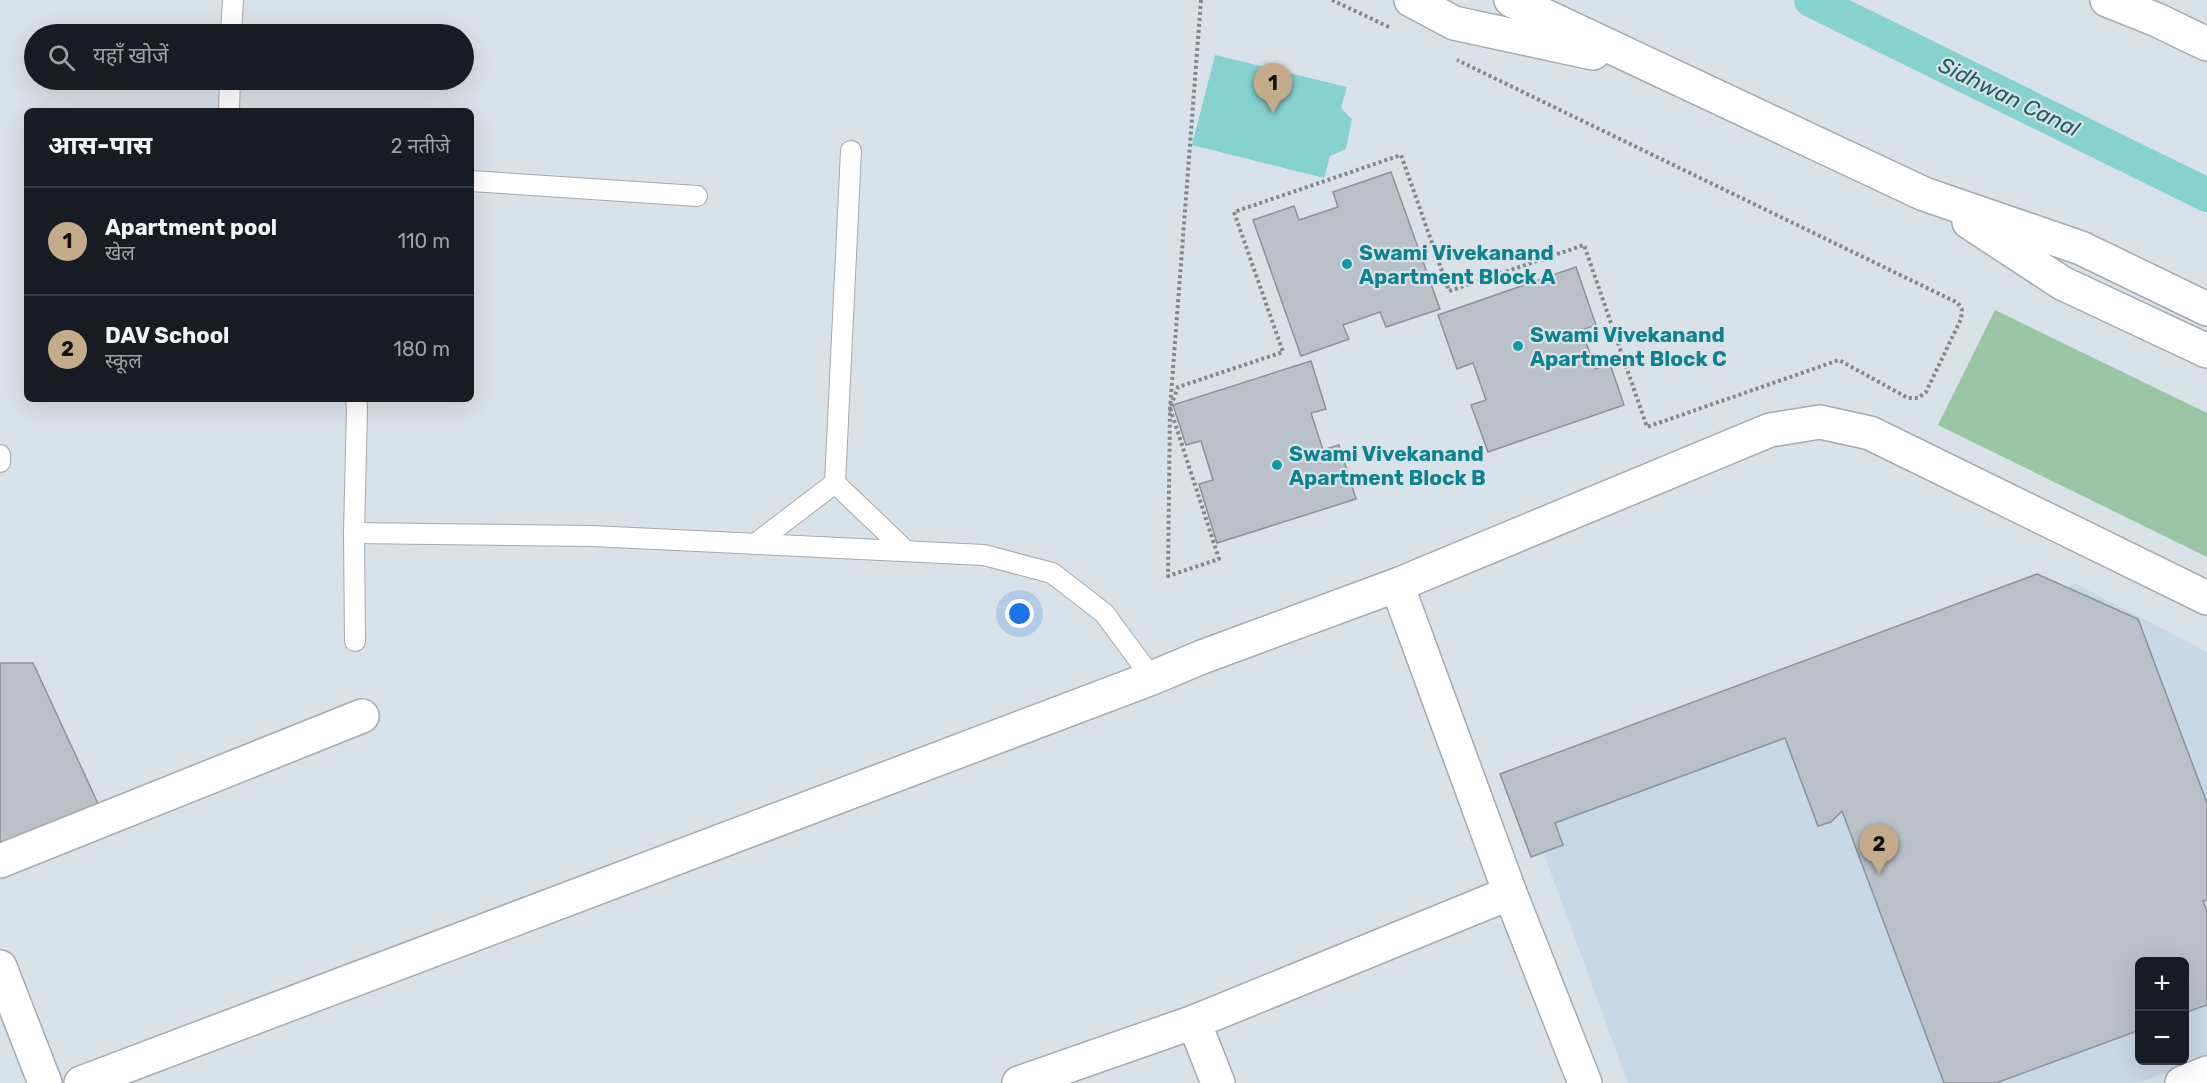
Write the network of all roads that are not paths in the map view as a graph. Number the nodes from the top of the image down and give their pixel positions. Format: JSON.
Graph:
{"nodes":[{"id":1,"x":233,"y":0,"type":"edge"},
{"id":2,"x":1411,"y":0,"type":"edge"},
{"id":3,"x":1511,"y":0,"type":"edge"},
{"id":4,"x":2107,"y":0,"type":"edge"},
{"id":5,"x":2124,"y":0,"type":"edge"},
{"id":6,"x":2157,"y":20,"type":"junction"},
{"id":7,"x":232,"y":24,"type":"edge"},
{"id":8,"x":2207,"y":44,"type":"edge"},
{"id":9,"x":1647,"y":65,"type":"junction"},
{"id":10,"x":230,"y":90,"type":"edge"},
{"id":11,"x":229,"y":108,"type":"edge"},
{"id":12,"x":851,"y":151,"type":"dead end"},
{"id":13,"x":474,"y":181,"type":"edge"},
{"id":14,"x":1924,"y":194,"type":"junction"},
{"id":15,"x":697,"y":196,"type":"dead end"},
{"id":16,"x":2207,"y":309,"type":"edge"},
{"id":17,"x":2207,"y":351,"type":"edge"},
{"id":18,"x":356,"y":402,"type":"edge"},
{"id":19,"x":0,"y":455,"type":"edge"},
{"id":20,"x":0,"y":462,"type":"edge"},
{"id":21,"x":835,"y":483,"type":"junction"},
{"id":22,"x":354,"y":533,"type":"junction"},
{"id":23,"x":755,"y":544,"type":"junction"},
{"id":24,"x":906,"y":551,"type":"junction"},
{"id":25,"x":1397,"y":585,"type":"junction"},
{"id":26,"x":2207,"y":598,"type":"edge"},
{"id":27,"x":355,"y":641,"type":"dead end"},
{"id":28,"x":1152,"y":678,"type":"junction"},
{"id":29,"x":363,"y":716,"type":"dead end"},
{"id":30,"x":0,"y":861,"type":"edge"},
{"id":31,"x":1510,"y":893,"type":"junction"},
{"id":32,"x":0,"y":967,"type":"edge"},
{"id":33,"x":1194,"y":1022,"type":"junction"},
{"id":34,"x":2207,"y":1073,"type":"edge"},
{"id":35,"x":45,"y":1083,"type":"edge"},
{"id":36,"x":81,"y":1083,"type":"edge"},
{"id":37,"x":1019,"y":1083,"type":"edge"},
{"id":38,"x":1218,"y":1083,"type":"edge"},
{"id":39,"x":1585,"y":1083,"type":"edge"},
{"id":40,"x":2182,"y":1083,"type":"edge"}],
"edges":[{"from":1,"to":7,"type":"lane"},
{"from":2,"to":9,"type":"main road"},
{"from":3,"to":9,"type":"main road"},
{"from":4,"to":6,"type":"main road"},
{"from":5,"to":6,"type":"main road"},
{"from":6,"to":8,"type":"main road"},
{"from":9,"to":14,"type":"main road"},
{"from":10,"to":11,"type":"lane"},
{"from":12,"to":21,"type":"lane"},
{"from":13,"to":15,"type":"lane"},
{"from":14,"to":16,"type":"main road"},
{"from":14,"to":17,"type":"main road"},
{"from":18,"to":22,"type":"lane"},
{"from":19,"to":20,"type":"lane"},
{"from":21,"to":23,"type":"lane"},
{"from":21,"to":24,"type":"lane"},
{"from":22,"to":23,"type":"lane"},
{"from":22,"to":27,"type":"lane"},
{"from":23,"to":24,"type":"lane"},
{"from":24,"to":28,"type":"lane"},
{"from":25,"to":26,"type":"main road"},
{"from":25,"to":28,"type":"main road"},
{"from":25,"to":31,"type":"main road"},
{"from":28,"to":36,"type":"main road"},
{"from":29,"to":30,"type":"main road"},
{"from":31,"to":33,"type":"main road"},
{"from":31,"to":39,"type":"main road"},
{"from":32,"to":35,"type":"main road"},
{"from":33,"to":37,"type":"main road"},
{"from":33,"to":38,"type":"main road"},
{"from":34,"to":40,"type":"main road"}]}
